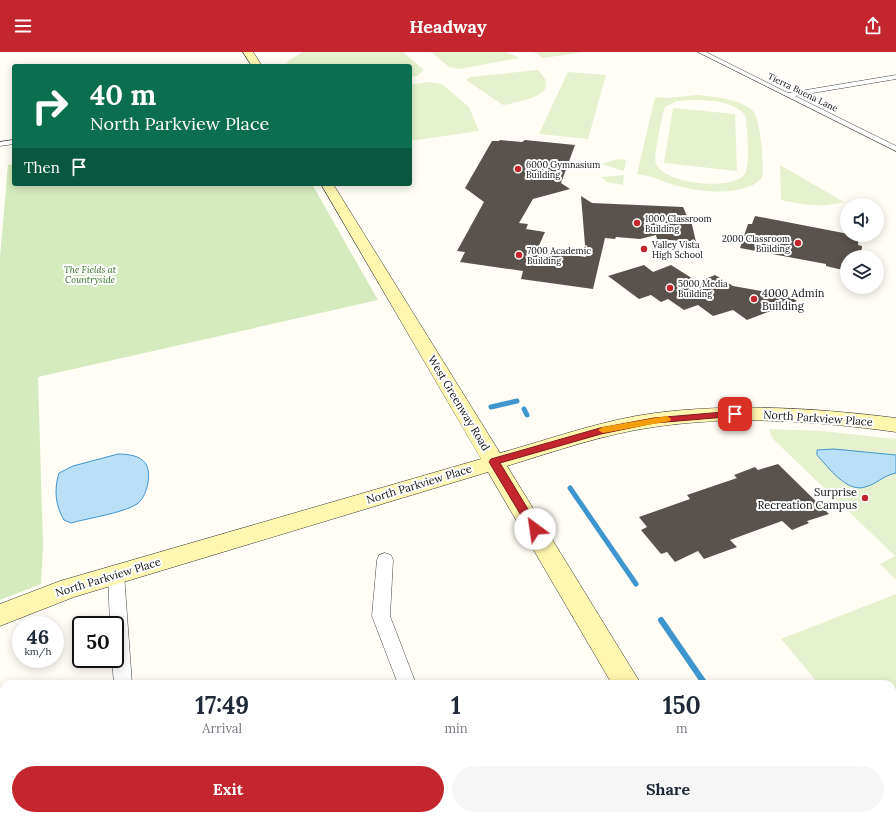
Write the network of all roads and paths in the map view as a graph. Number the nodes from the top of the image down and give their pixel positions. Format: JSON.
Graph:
{"nodes":[{"id":1,"x":248,"y":52,"type":"edge"},
{"id":2,"x":701,"y":52,"type":"edge"},
{"id":3,"x":256,"y":64,"type":"edge"},
{"id":4,"x":896,"y":77,"type":"edge"},
{"id":5,"x":787,"y":95,"type":"junction"},
{"id":6,"x":12,"y":142,"type":"edge"},
{"id":7,"x":0,"y":144,"type":"edge"},
{"id":8,"x":896,"y":149,"type":"edge"},
{"id":9,"x":328,"y":186,"type":"edge"},
{"id":10,"x":896,"y":425,"type":"edge"},
{"id":11,"x":494,"y":462,"type":"junction"},
{"id":12,"x":385,"y":560,"type":"dead end"},
{"id":13,"x":116,"y":574,"type":"junction"},
{"id":14,"x":0,"y":615,"type":"edge"},
{"id":15,"x":123,"y":680,"type":"edge"},
{"id":16,"x":405,"y":680,"type":"edge"},
{"id":17,"x":625,"y":680,"type":"edge"}],
"edges":[{"from":1,"to":3,"type":"main road"},
{"from":2,"to":5,"type":"street","name":"Tierra Buena Lane"},
{"from":4,"to":5,"type":"street"},
{"from":5,"to":8,"type":"street","name":"Tierra Buena Lane"},
{"from":6,"to":7,"type":"street"},
{"from":9,"to":11,"type":"main road","name":"West Greenway Road"},
{"from":10,"to":11,"type":"main road","name":"North Parkview Place"},
{"from":11,"to":13,"type":"main road","name":"North Parkview Place"},
{"from":11,"to":17,"type":"main road","name":"West Greenway Road"},
{"from":12,"to":16,"type":"street"},
{"from":13,"to":14,"type":"main road","name":"North Parkview Place"},
{"from":13,"to":15,"type":"street"}]}
